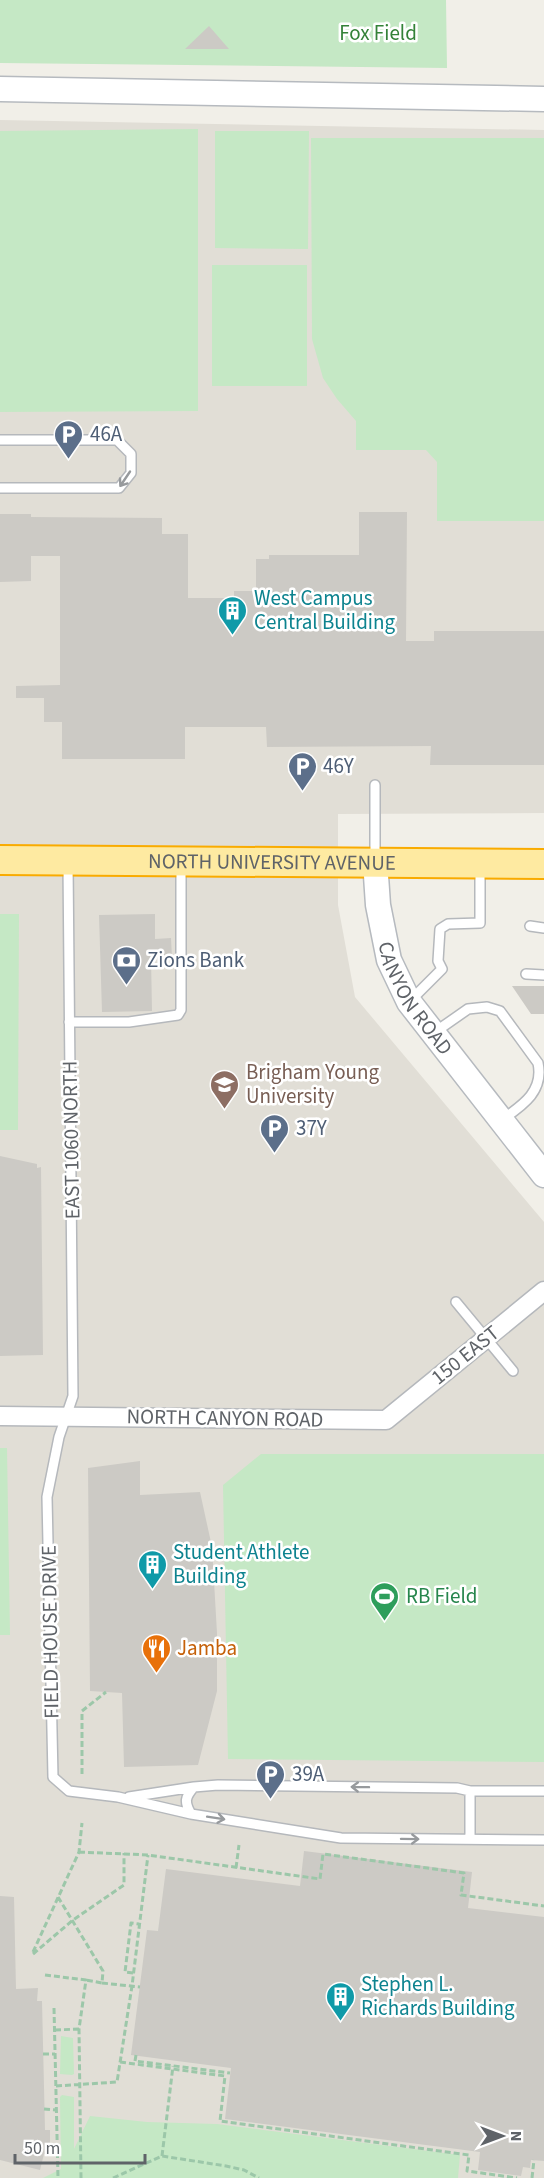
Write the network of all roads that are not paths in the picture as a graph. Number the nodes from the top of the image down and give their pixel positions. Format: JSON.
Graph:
{"nodes":[{"id":1,"x":0,"y":89,"type":"edge"},
{"id":2,"x":544,"y":99,"type":"edge"},
{"id":3,"x":0,"y":440,"type":"edge"},
{"id":4,"x":0,"y":488,"type":"edge"},
{"id":5,"x":375,"y":785,"type":"dead end"},
{"id":6,"x":0,"y":860,"type":"edge"},
{"id":7,"x":68,"y":860,"type":"junction"},
{"id":8,"x":181,"y":861,"type":"junction"},
{"id":9,"x":375,"y":861,"type":"junction"},
{"id":10,"x":480,"y":863,"type":"junction"},
{"id":11,"x":544,"y":864,"type":"edge"},
{"id":12,"x":530,"y":926,"type":"dead end"},
{"id":13,"x":544,"y":928,"type":"edge"},
{"id":14,"x":526,"y":974,"type":"dead end"},
{"id":15,"x":544,"y":975,"type":"edge"},
{"id":16,"x":409,"y":1002,"type":"junction"},
{"id":17,"x":69,"y":1022,"type":"junction"},
{"id":18,"x":433,"y":1033,"type":"junction"},
{"id":19,"x":501,"y":1120,"type":"junction"},
{"id":20,"x":544,"y":1175,"type":"edge"},
{"id":21,"x":544,"y":1291,"type":"edge"},
{"id":22,"x":456,"y":1302,"type":"dead end"},
{"id":23,"x":485,"y":1339,"type":"junction"},
{"id":24,"x":513,"y":1371,"type":"dead end"},
{"id":25,"x":0,"y":1416,"type":"edge"},
{"id":26,"x":64,"y":1418,"type":"junction"},
{"id":27,"x":386,"y":1419,"type":"joint"},
{"id":28,"x":194,"y":1787,"type":"junction"},
{"id":29,"x":470,"y":1791,"type":"junction"},
{"id":30,"x":544,"y":1791,"type":"edge"},
{"id":31,"x":118,"y":1797,"type":"junction"},
{"id":32,"x":191,"y":1814,"type":"junction"},
{"id":33,"x":470,"y":1839,"type":"junction"},
{"id":34,"x":544,"y":1840,"type":"edge"}],
"edges":[{"from":1,"to":2,"type":"main road"},
{"from":3,"to":4,"type":"lane","one_way":true},
{"from":5,"to":9,"type":"lane","name":"CANYON ROAD"},
{"from":6,"to":7,"type":"highway","name":"NORTH UNIVERSITY AVENUE"},
{"from":7,"to":8,"type":"highway","name":"NORTH UNIVERSITY AVENUE"},
{"from":7,"to":17,"type":"lane","name":"EAST 1060 NORTH"},
{"from":8,"to":9,"type":"highway","name":"NORTH UNIVERSITY AVENUE"},
{"from":8,"to":17,"type":"lane"},
{"from":9,"to":10,"type":"highway","name":"NORTH UNIVERSITY AVENUE"},
{"from":9,"to":16,"type":"main road","name":"CANYON ROAD"},
{"from":10,"to":11,"type":"highway","name":"NORTH UNIVERSITY AVENUE"},
{"from":10,"to":16,"type":"lane"},
{"from":12,"to":13,"type":"lane"},
{"from":14,"to":15,"type":"lane"},
{"from":16,"to":18,"type":"main road","name":"CANYON ROAD"},
{"from":17,"to":26,"type":"lane","name":"EAST 1060 NORTH"},
{"from":18,"to":19,"type":"main road","name":"CANYON ROAD"},
{"from":18,"to":19,"type":"lane"},
{"from":19,"to":20,"type":"main road","name":"CANYON ROAD"},
{"from":21,"to":23,"type":"street","name":"150 EAST"},
{"from":22,"to":23,"type":"lane"},
{"from":23,"to":24,"type":"lane"},
{"from":23,"to":27,"type":"street","name":"150 EAST"},
{"from":25,"to":26,"type":"street","name":"NORTH CANYON ROAD"},
{"from":26,"to":27,"type":"street","name":"NORTH CANYON ROAD"},
{"from":26,"to":31,"type":"lane","name":"FIELD HOUSE DRIVE"},
{"from":29,"to":28,"type":"lane","name":"FIELD HOUSE DRIVE","one_way":true},
{"from":28,"to":31,"type":"lane","name":"FIELD HOUSE DRIVE"},
{"from":28,"to":32,"type":"lane"},
{"from":29,"to":30,"type":"lane","name":"FIELD HOUSE DRIVE"},
{"from":29,"to":33,"type":"lane"},
{"from":31,"to":32,"type":"lane","name":"FIELD HOUSE DRIVE"},
{"from":32,"to":33,"type":"lane","name":"FIELD HOUSE DRIVE","one_way":true},
{"from":33,"to":34,"type":"lane","name":"FIELD HOUSE DRIVE"}]}
